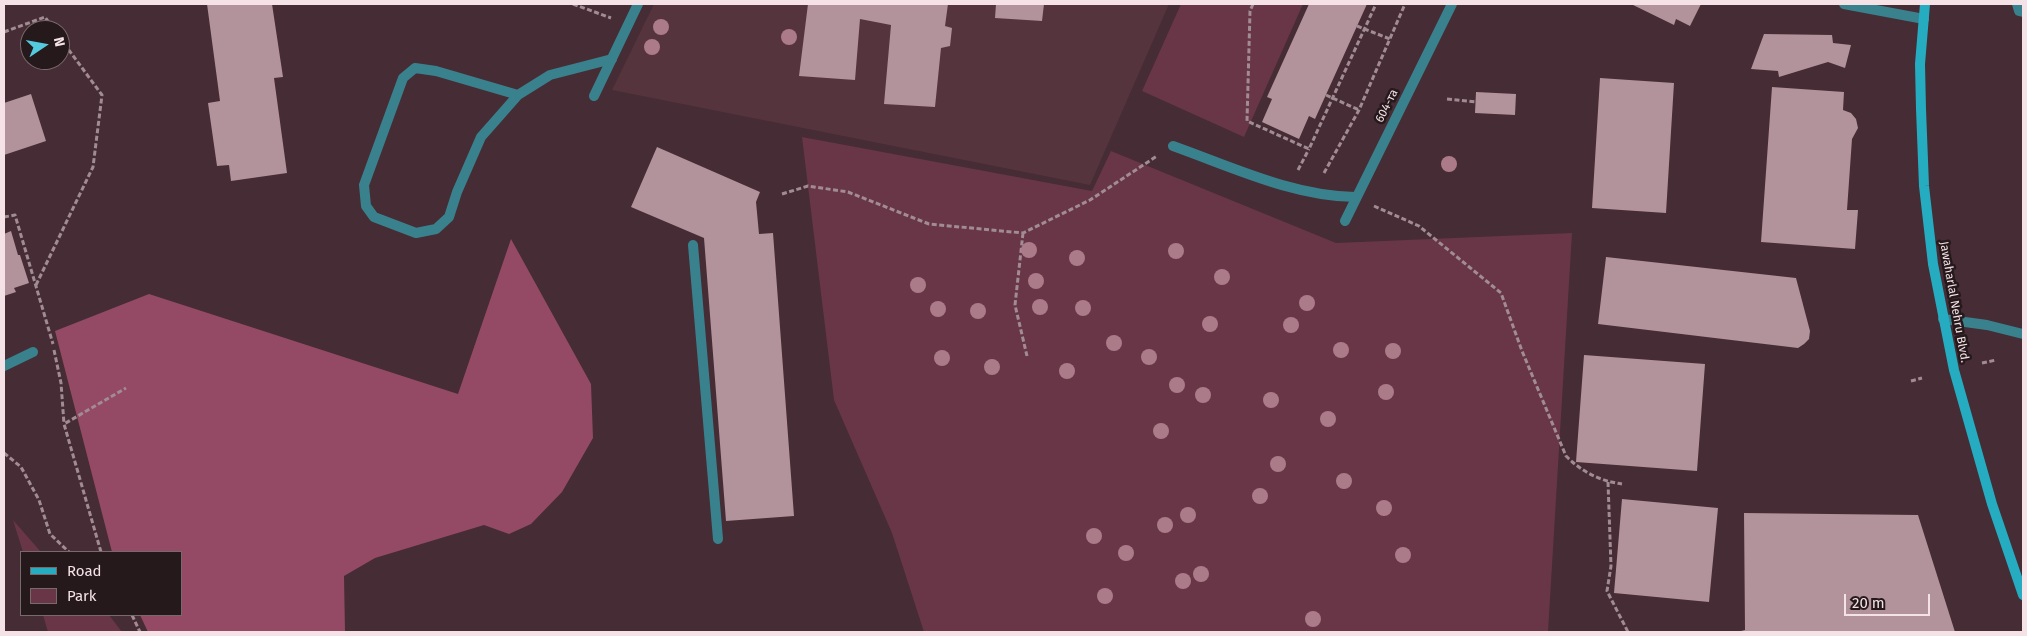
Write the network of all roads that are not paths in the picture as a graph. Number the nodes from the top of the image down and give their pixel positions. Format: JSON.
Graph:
{"nodes":[{"id":1,"x":638,"y":4,"type":"edge"},
{"id":2,"x":1452,"y":4,"type":"edge"},
{"id":3,"x":1844,"y":4,"type":"edge"},
{"id":4,"x":1926,"y":4,"type":"edge"},
{"id":5,"x":2017,"y":4,"type":"edge"},
{"id":6,"x":2023,"y":12,"type":"edge"},
{"id":7,"x":1924,"y":19,"type":"junction"},
{"id":8,"x":612,"y":59,"type":"junction"},
{"id":9,"x":518,"y":95,"type":"junction"},
{"id":10,"x":594,"y":96,"type":"dead end"},
{"id":11,"x":1173,"y":146,"type":"road end"},
{"id":12,"x":1355,"y":197,"type":"junction"},
{"id":13,"x":1345,"y":220,"type":"dead end"},
{"id":14,"x":694,"y":245,"type":"dead end"},
{"id":15,"x":1944,"y":319,"type":"junction"},
{"id":16,"x":2023,"y":334,"type":"edge"},
{"id":17,"x":33,"y":352,"type":"dead end"},
{"id":18,"x":4,"y":366,"type":"edge"},
{"id":19,"x":718,"y":539,"type":"dead end"},
{"id":20,"x":2023,"y":596,"type":"edge"}],
"edges":[{"from":1,"to":8,"type":"street"},
{"from":2,"to":12,"type":"street","name":"604-та"},
{"from":3,"to":7,"type":"street"},
{"from":4,"to":7,"type":"street","name":"Jawaharlal Nehru Blvd."},
{"from":5,"to":6,"type":"street"},
{"from":7,"to":15,"type":"street","name":"Jawaharlal Nehru Blvd."},
{"from":8,"to":9,"type":"street"},
{"from":8,"to":10,"type":"street"},
{"from":9,"to":9,"type":"street"},
{"from":11,"to":12,"type":"street"},
{"from":12,"to":13,"type":"street","name":"604-та"},
{"from":14,"to":19,"type":"street"},
{"from":15,"to":16,"type":"street"},
{"from":15,"to":20,"type":"street","name":"Jawaharlal Nehru Blvd."},
{"from":17,"to":18,"type":"street"}]}
